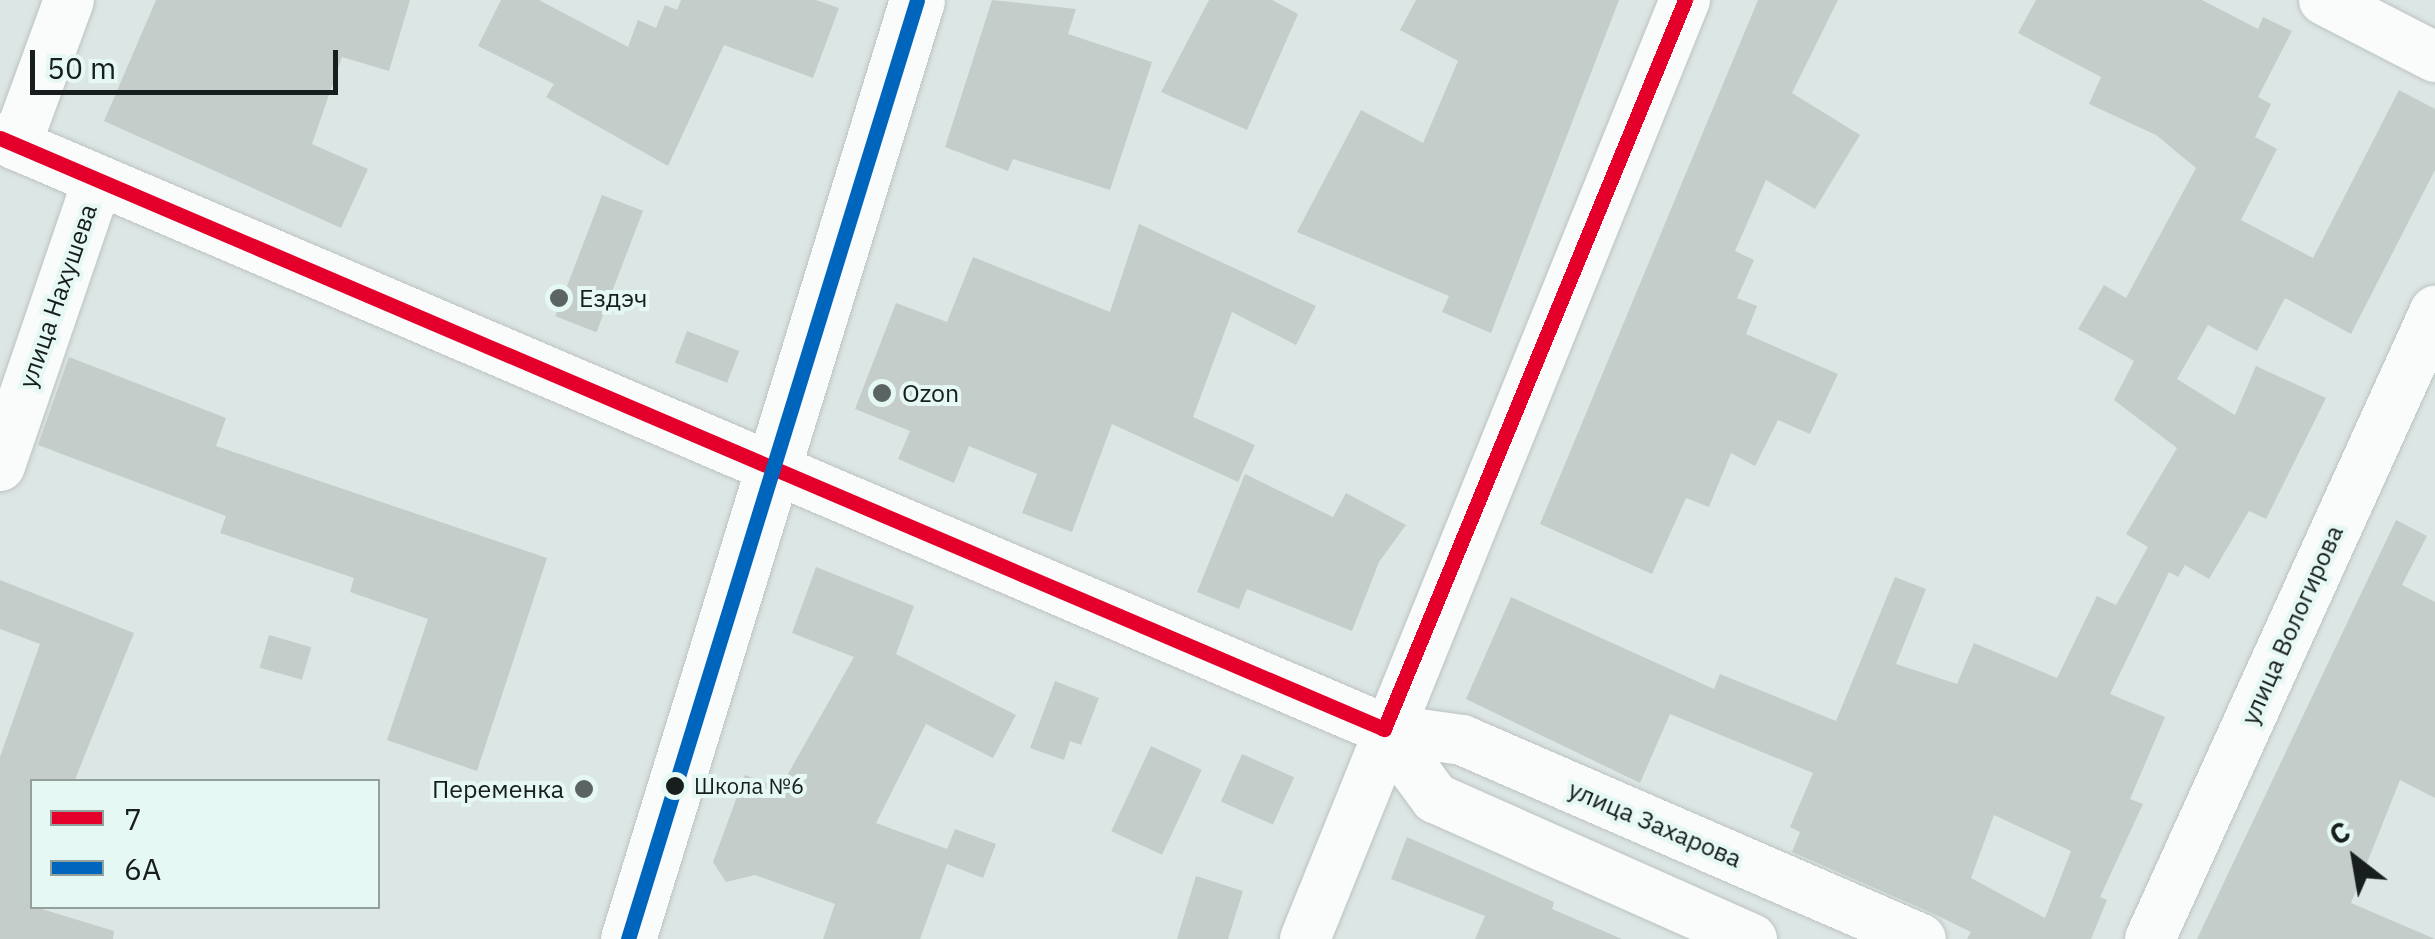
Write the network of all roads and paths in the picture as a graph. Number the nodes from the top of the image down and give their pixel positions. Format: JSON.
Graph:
{"nodes":[{"id":1,"x":69,"y":0,"type":"edge"},
{"id":2,"x":917,"y":0,"type":"edge"},
{"id":3,"x":1684,"y":0,"type":"edge"},
{"id":4,"x":2324,"y":0,"type":"edge"},
{"id":5,"x":2435,"y":57,"type":"edge"},
{"id":6,"x":8,"y":142,"type":"edge"},
{"id":7,"x":97,"y":182,"type":"junction"},
{"id":8,"x":2435,"y":311,"type":"edge"},
{"id":9,"x":0,"y":466,"type":"edge"},
{"id":10,"x":772,"y":468,"type":"junction"},
{"id":11,"x":1384,"y":729,"type":"junction"},
{"id":12,"x":628,"y":939,"type":"edge"},
{"id":13,"x":1305,"y":939,"type":"edge"},
{"id":14,"x":1752,"y":939,"type":"edge"},
{"id":15,"x":1921,"y":939,"type":"edge"},
{"id":16,"x":2150,"y":939,"type":"edge"}],
"edges":[{"from":1,"to":6,"type":"street"},
{"from":2,"to":10,"type":"street"},
{"from":3,"to":11,"type":"street"},
{"from":4,"to":5,"type":"street"},
{"from":6,"to":7,"type":"street","name":"улица Захарова"},
{"from":7,"to":9,"type":"street","name":"улица Нахушева"},
{"from":7,"to":10,"type":"street","name":"улица Захарова"},
{"from":8,"to":16,"type":"street","name":"улица Вологирова"},
{"from":10,"to":11,"type":"street","name":"улица Захарова"},
{"from":10,"to":12,"type":"street"},
{"from":11,"to":13,"type":"street"},
{"from":11,"to":14,"type":"street"},
{"from":11,"to":15,"type":"street","name":"улица Захарова"}]}
